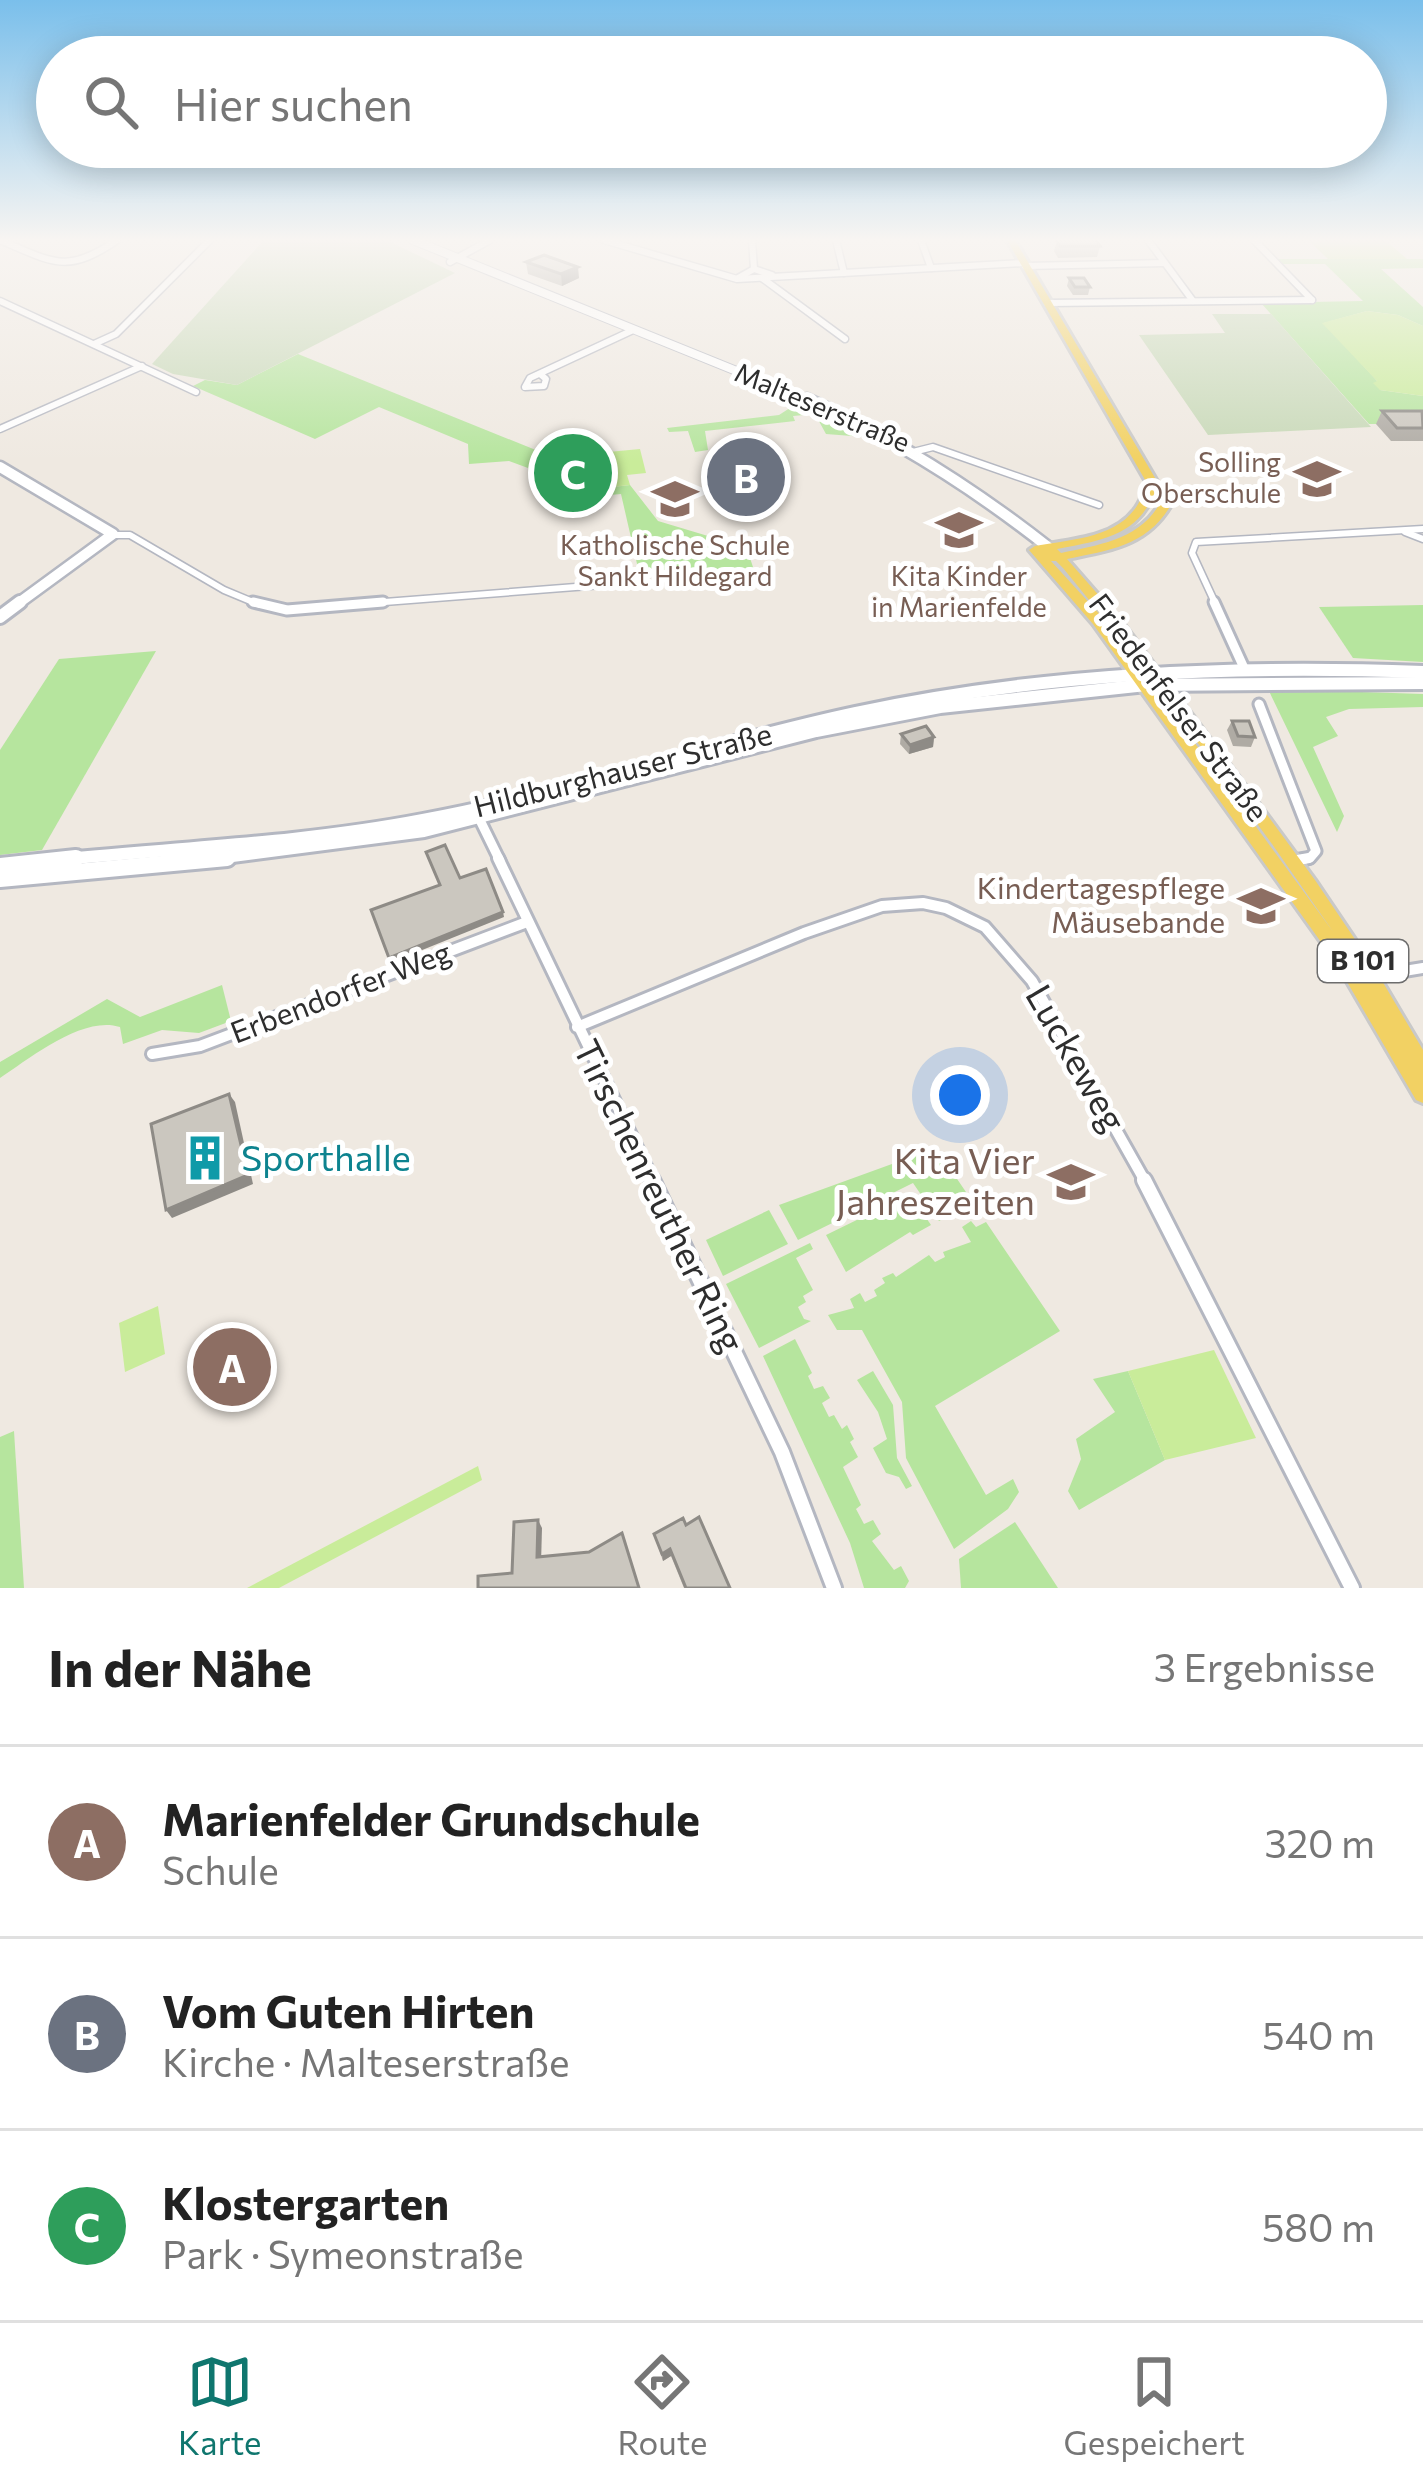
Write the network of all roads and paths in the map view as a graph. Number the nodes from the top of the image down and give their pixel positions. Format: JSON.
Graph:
{"nodes":[{"id":1,"x":29,"y":314,"type":"edge"},
{"id":2,"x":136,"y":314,"type":"edge"},
{"id":3,"x":589,"y":314,"type":"edge"},
{"id":4,"x":811,"y":314,"type":"edge"},
{"id":5,"x":1053,"y":314,"type":"edge"},
{"id":6,"x":631,"y":331,"type":"junction"},
{"id":7,"x":845,"y":339,"type":"dead end"},
{"id":8,"x":94,"y":344,"type":"junction"},
{"id":9,"x":142,"y":366,"type":"junction"},
{"id":10,"x":540,"y":374,"type":"dead end"},
{"id":11,"x":196,"y":392,"type":"dead end"},
{"id":12,"x":0,"y":429,"type":"edge"},
{"id":13,"x":913,"y":452,"type":"junction"},
{"id":14,"x":0,"y":467,"type":"edge"},
{"id":15,"x":1099,"y":505,"type":"dead end"},
{"id":16,"x":1423,"y":529,"type":"edge"},
{"id":17,"x":1405,"y":532,"type":"junction"},
{"id":18,"x":112,"y":535,"type":"junction"},
{"id":19,"x":1423,"y":538,"type":"edge"},
{"id":20,"x":1047,"y":553,"type":"junction"},
{"id":21,"x":627,"y":583,"type":"dead end"},
{"id":22,"x":0,"y":616,"type":"edge"},
{"id":23,"x":1423,"y":672,"type":"edge"},
{"id":24,"x":1247,"y":674,"type":"junction"},
{"id":25,"x":1159,"y":678,"type":"junction"},
{"id":26,"x":1140,"y":679,"type":"junction"},
{"id":27,"x":1423,"y":683,"type":"edge"},
{"id":28,"x":1258,"y":704,"type":"dead end"},
{"id":29,"x":477,"y":814,"type":"junction"},
{"id":30,"x":1283,"y":863,"type":"junction"},
{"id":31,"x":0,"y":866,"type":"edge"},
{"id":32,"x":0,"y":878,"type":"edge"},
{"id":33,"x":527,"y":922,"type":"junction"},
{"id":34,"x":1423,"y":968,"type":"edge"},
{"id":35,"x":1365,"y":977,"type":"junction"},
{"id":36,"x":577,"y":1027,"type":"junction"},
{"id":37,"x":152,"y":1054,"type":"dead end"},
{"id":38,"x":1423,"y":1067,"type":"edge"},
{"id":39,"x":1423,"y":1094,"type":"edge"},
{"id":40,"x":834,"y":1588,"type":"edge"},
{"id":41,"x":1352,"y":1588,"type":"edge"}],
"edges":[{"from":1,"to":8,"type":"street"},
{"from":2,"to":8,"type":"street"},
{"from":3,"to":6,"type":"main road","name":"Malteserstraße"},
{"from":4,"to":7,"type":"street"},
{"from":5,"to":20,"type":"main road"},
{"from":6,"to":10,"type":"street"},
{"from":6,"to":13,"type":"main road","name":"Malteserstraße"},
{"from":8,"to":9,"type":"street"},
{"from":9,"to":11,"type":"street"},
{"from":9,"to":12,"type":"street"},
{"from":13,"to":15,"type":"street","name":"Malteserstraße"},
{"from":13,"to":20,"type":"main road","name":"Friedenfelser Straße"},
{"from":14,"to":18,"type":"main road"},
{"from":16,"to":17,"type":"street"},
{"from":17,"to":19,"type":"street"},
{"from":17,"to":24,"type":"street"},
{"from":18,"to":21,"type":"street"},
{"from":18,"to":22,"type":"main road"},
{"from":20,"to":25,"type":"main road","name":"Friedenfelser Straße","number":"B 101"},
{"from":20,"to":26,"type":"main road","name":"Friedenfelser Straße","number":"B 101"},
{"from":23,"to":24,"type":"main road"},
{"from":24,"to":25,"type":"main road"},
{"from":24,"to":27,"type":"main road"},
{"from":25,"to":26,"type":"main road","name":"Hildburghauser Straße"},
{"from":25,"to":30,"type":"main road","name":"Friedenfelser Straße","number":"B 101"},
{"from":26,"to":29,"type":"main road","name":"Hildburghauser Straße"},
{"from":26,"to":30,"type":"main road","name":"Friedenfelser Straße","number":"B 101"},
{"from":28,"to":30,"type":"street"},
{"from":29,"to":31,"type":"main road","name":"Hildburghauser Straße"},
{"from":29,"to":32,"type":"main road","name":"Hildburghauser Straße"},
{"from":29,"to":33,"type":"street","name":"Tirschenreuther Ring"},
{"from":30,"to":35,"type":"main road","number":"B 101"},
{"from":33,"to":36,"type":"street","name":"Tirschenreuther Ring"},
{"from":33,"to":37,"type":"street","name":"Erbendorfer Weg"},
{"from":34,"to":35,"type":"street"},
{"from":35,"to":38,"type":"main road","number":"B 101"},
{"from":35,"to":39,"type":"main road","number":"B 101"},
{"from":36,"to":40,"type":"street","name":"Tirschenreuther Ring"},
{"from":36,"to":41,"type":"street","name":"Luckeweg"}]}
